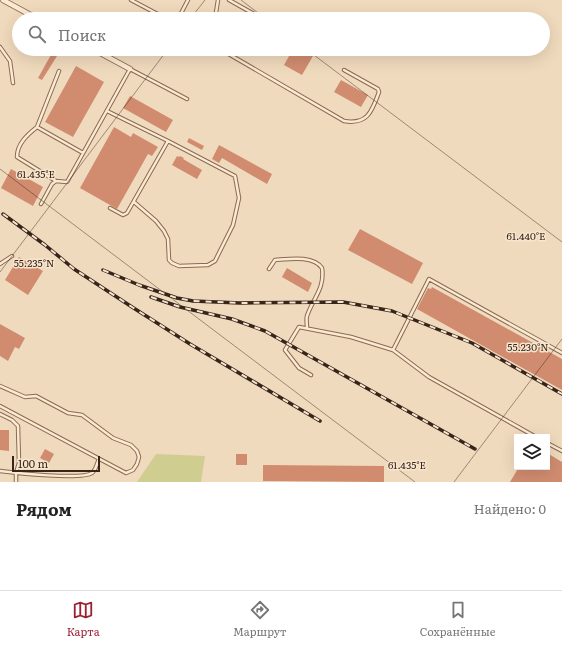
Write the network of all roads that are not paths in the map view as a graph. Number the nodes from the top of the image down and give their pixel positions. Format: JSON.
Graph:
{"nodes":[{"id":1,"x":3,"y":0,"type":"edge"},
{"id":2,"x":131,"y":0,"type":"edge"},
{"id":3,"x":188,"y":0,"type":"edge"},
{"id":4,"x":218,"y":0,"type":"edge"},
{"id":5,"x":229,"y":0,"type":"edge"},
{"id":6,"x":25,"y":12,"type":"edge"},
{"id":7,"x":154,"y":12,"type":"edge"},
{"id":8,"x":182,"y":12,"type":"edge"},
{"id":9,"x":216,"y":12,"type":"edge"},
{"id":10,"x":250,"y":12,"type":"edge"},
{"id":11,"x":0,"y":47,"type":"edge"},
{"id":12,"x":106,"y":56,"type":"edge"},
{"id":13,"x":232,"y":56,"type":"edge"},
{"id":14,"x":130,"y":69,"type":"junction"},
{"id":15,"x":344,"y":70,"type":"dead end"},
{"id":16,"x":59,"y":71,"type":"dead end"},
{"id":17,"x":13,"y":83,"type":"dead end"},
{"id":18,"x":187,"y":99,"type":"dead end"},
{"id":19,"x":107,"y":111,"type":"junction"},
{"id":20,"x":37,"y":127,"type":"junction"},
{"id":21,"x":168,"y":141,"type":"junction"},
{"id":22,"x":84,"y":153,"type":"junction"},
{"id":23,"x":56,"y":181,"type":"junction"},
{"id":24,"x":134,"y":202,"type":"junction"},
{"id":25,"x":41,"y":204,"type":"dead end"},
{"id":26,"x":110,"y":208,"type":"dead end"},
{"id":27,"x":12,"y":256,"type":"dead end"},
{"id":28,"x":0,"y":264,"type":"edge"},
{"id":29,"x":269,"y":269,"type":"dead end"},
{"id":30,"x":306,"y":328,"type":"junction"},
{"id":31,"x":393,"y":350,"type":"junction"},
{"id":32,"x":562,"y":353,"type":"edge"},
{"id":33,"x":311,"y":375,"type":"dead end"},
{"id":34,"x":0,"y":386,"type":"edge"},
{"id":35,"x":0,"y":406,"type":"edge"},
{"id":36,"x":0,"y":414,"type":"edge"},
{"id":37,"x":531,"y":434,"type":"edge"},
{"id":38,"x":550,"y":445,"type":"edge"},
{"id":39,"x":562,"y":451,"type":"edge"},
{"id":40,"x":99,"y":459,"type":"junction"},
{"id":41,"x":0,"y":471,"type":"edge"},
{"id":42,"x":16,"y":473,"type":"junction"},
{"id":43,"x":16,"y":482,"type":"edge"}],
"edges":[{"from":1,"to":6,"type":"street"},
{"from":2,"to":7,"type":"lane"},
{"from":3,"to":8,"type":"lane"},
{"from":4,"to":9,"type":"lane"},
{"from":5,"to":10,"type":"lane"},
{"from":11,"to":17,"type":"lane"},
{"from":12,"to":14,"type":"street"},
{"from":13,"to":15,"type":"lane"},
{"from":14,"to":18,"type":"lane"},
{"from":14,"to":19,"type":"lane"},
{"from":16,"to":20,"type":"lane"},
{"from":19,"to":21,"type":"lane"},
{"from":19,"to":22,"type":"lane"},
{"from":20,"to":22,"type":"lane"},
{"from":20,"to":23,"type":"lane"},
{"from":21,"to":24,"type":"lane"},
{"from":21,"to":24,"type":"lane"},
{"from":22,"to":23,"type":"lane"},
{"from":23,"to":25,"type":"lane"},
{"from":24,"to":26,"type":"lane"},
{"from":27,"to":28,"type":"lane"},
{"from":29,"to":30,"type":"lane"},
{"from":30,"to":31,"type":"lane"},
{"from":30,"to":33,"type":"lane"},
{"from":31,"to":32,"type":"lane"},
{"from":31,"to":37,"type":"lane"},
{"from":34,"to":40,"type":"lane"},
{"from":35,"to":40,"type":"lane"},
{"from":36,"to":42,"type":"lane"},
{"from":38,"to":39,"type":"lane"},
{"from":40,"to":42,"type":"lane"},
{"from":41,"to":42,"type":"lane"},
{"from":42,"to":43,"type":"lane"}]}
